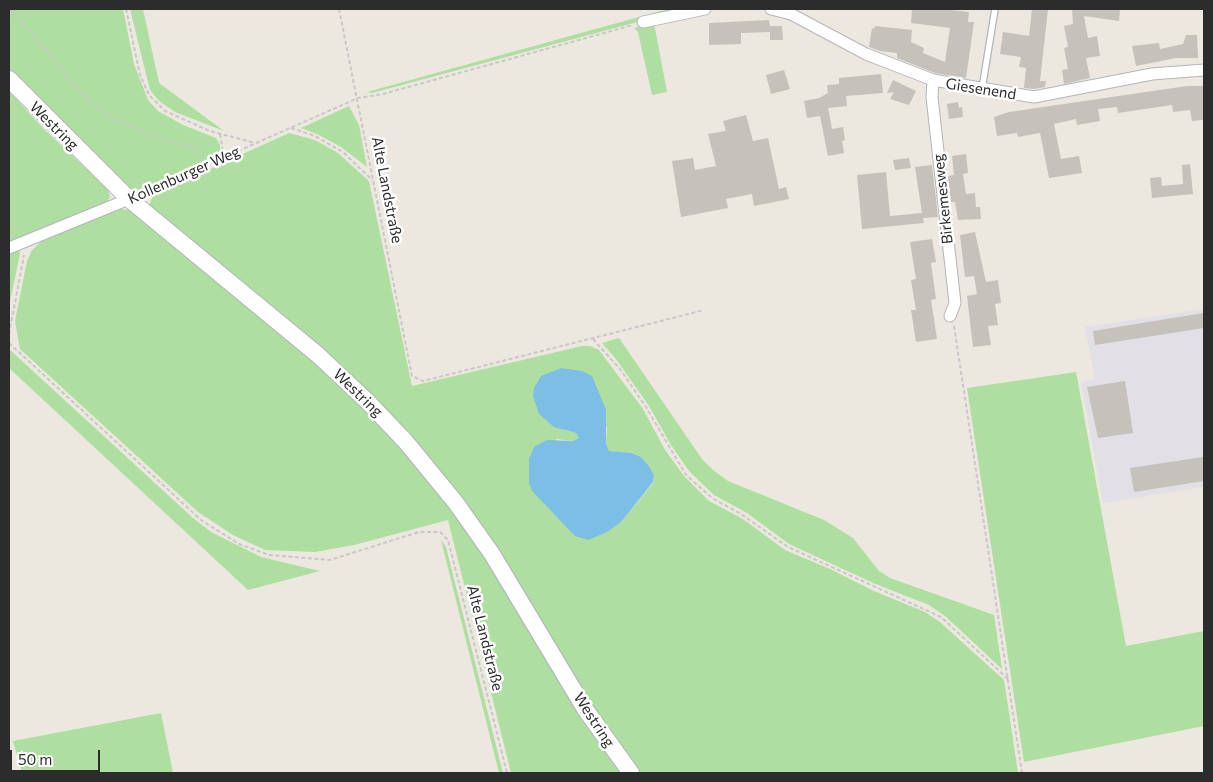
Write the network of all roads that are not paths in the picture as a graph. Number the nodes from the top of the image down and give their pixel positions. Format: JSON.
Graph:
{"nodes":[{"id":1,"x":706,"y":9,"type":"edge"},
{"id":2,"x":771,"y":9,"type":"edge"},
{"id":3,"x":995,"y":9,"type":"edge"},
{"id":4,"x":643,"y":22,"type":"road end"},
{"id":5,"x":1204,"y":70,"type":"edge"},
{"id":6,"x":9,"y":79,"type":"edge"},
{"id":7,"x":933,"y":80,"type":"junction"},
{"id":8,"x":982,"y":89,"type":"junction"},
{"id":9,"x":129,"y":199,"type":"junction"},
{"id":10,"x":9,"y":248,"type":"edge"},
{"id":11,"x":950,"y":316,"type":"road end"},
{"id":12,"x":631,"y":773,"type":"edge"}],
"edges":[{"from":1,"to":4,"type":"street"},
{"from":2,"to":7,"type":"street","name":"Giesenend"},
{"from":3,"to":8,"type":"lane"},
{"from":5,"to":8,"type":"street","name":"Giesenend"},
{"from":6,"to":9,"type":"main road","name":"Westring"},
{"from":7,"to":8,"type":"street","name":"Giesenend"},
{"from":7,"to":11,"type":"street","name":"Birkemesweg"},
{"from":9,"to":10,"type":"street","name":"Kollenburger Weg"},
{"from":9,"to":12,"type":"main road","name":"Westring"}]}
